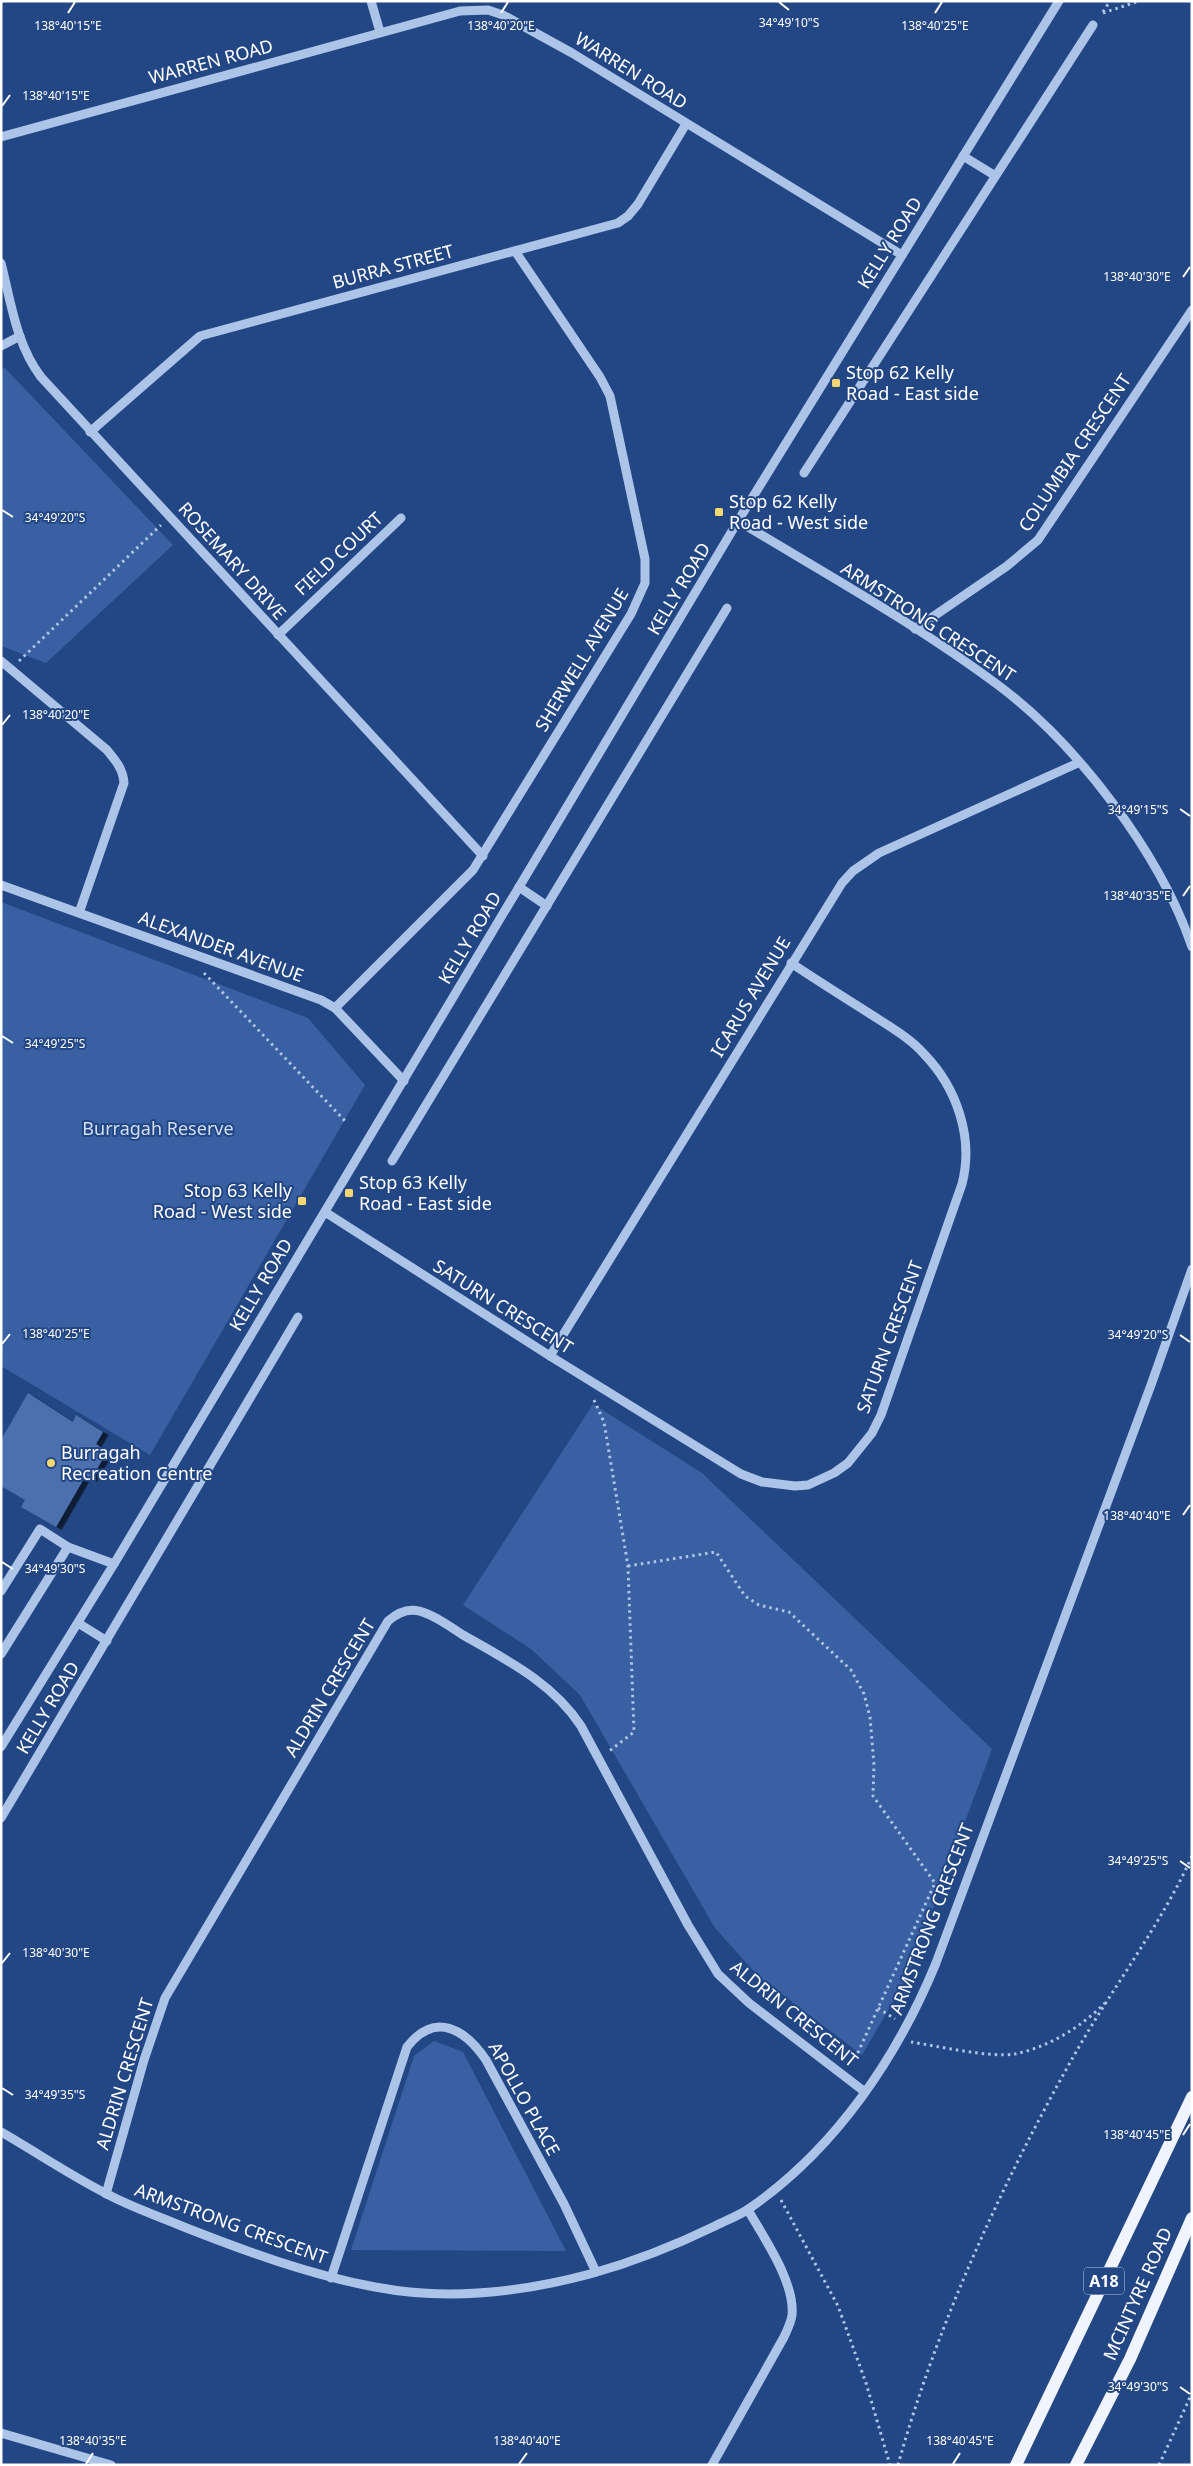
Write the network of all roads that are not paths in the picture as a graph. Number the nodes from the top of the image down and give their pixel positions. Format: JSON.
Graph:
{"nodes":[{"id":1,"x":371,"y":1,"type":"edge"},
{"id":2,"x":1059,"y":1,"type":"edge"},
{"id":3,"x":1093,"y":25,"type":"dead end"},
{"id":4,"x":380,"y":32,"type":"junction"},
{"id":5,"x":686,"y":124,"type":"junction"},
{"id":6,"x":1,"y":137,"type":"edge"},
{"id":7,"x":962,"y":156,"type":"junction"},
{"id":8,"x":994,"y":174,"type":"junction"},
{"id":9,"x":515,"y":251,"type":"junction"},
{"id":10,"x":902,"y":255,"type":"junction"},
{"id":11,"x":1,"y":263,"type":"edge"},
{"id":12,"x":1192,"y":310,"type":"edge"},
{"id":13,"x":20,"y":336,"type":"junction"},
{"id":14,"x":1,"y":346,"type":"edge"},
{"id":15,"x":90,"y":432,"type":"junction"},
{"id":16,"x":804,"y":473,"type":"dead end"},
{"id":17,"x":401,"y":518,"type":"dead end"},
{"id":18,"x":738,"y":521,"type":"junction"},
{"id":19,"x":727,"y":608,"type":"dead end"},
{"id":20,"x":915,"y":629,"type":"junction"},
{"id":21,"x":278,"y":635,"type":"junction"},
{"id":22,"x":1,"y":661,"type":"edge"},
{"id":23,"x":1078,"y":763,"type":"junction"},
{"id":24,"x":483,"y":856,"type":"junction"},
{"id":25,"x":1,"y":884,"type":"edge"},
{"id":26,"x":518,"y":887,"type":"junction"},
{"id":27,"x":547,"y":906,"type":"junction"},
{"id":28,"x":79,"y":913,"type":"junction"},
{"id":29,"x":1192,"y":947,"type":"edge"},
{"id":30,"x":791,"y":963,"type":"junction"},
{"id":31,"x":335,"y":1008,"type":"junction"},
{"id":32,"x":404,"y":1081,"type":"junction"},
{"id":33,"x":392,"y":1161,"type":"dead end"},
{"id":34,"x":324,"y":1212,"type":"junction"},
{"id":35,"x":1192,"y":1269,"type":"edge"},
{"id":36,"x":298,"y":1317,"type":"dead end"},
{"id":37,"x":550,"y":1356,"type":"junction"},
{"id":38,"x":68,"y":1547,"type":"junction"},
{"id":39,"x":114,"y":1564,"type":"junction"},
{"id":40,"x":1,"y":1591,"type":"edge"},
{"id":41,"x":78,"y":1623,"type":"junction"},
{"id":42,"x":107,"y":1641,"type":"junction"},
{"id":43,"x":1,"y":1654,"type":"edge"},
{"id":44,"x":2,"y":1742,"type":"edge"},
{"id":45,"x":1,"y":1818,"type":"edge"},
{"id":46,"x":865,"y":2092,"type":"junction"},
{"id":47,"x":1192,"y":2097,"type":"edge"},
{"id":48,"x":1,"y":2132,"type":"edge"},
{"id":49,"x":106,"y":2194,"type":"junction"},
{"id":50,"x":748,"y":2210,"type":"junction"},
{"id":51,"x":1192,"y":2218,"type":"edge"},
{"id":52,"x":596,"y":2272,"type":"junction"},
{"id":53,"x":331,"y":2278,"type":"junction"},
{"id":54,"x":1,"y":2433,"type":"edge"},
{"id":55,"x":111,"y":2465,"type":"edge"},
{"id":56,"x":712,"y":2465,"type":"edge"},
{"id":57,"x":1016,"y":2465,"type":"edge"},
{"id":58,"x":1076,"y":2465,"type":"edge"}],
"edges":[{"from":1,"to":4,"type":"street"},
{"from":2,"to":7,"type":"street","name":"KELLY ROAD"},
{"from":3,"to":8,"type":"street"},
{"from":4,"to":5,"type":"street","name":"WARREN ROAD"},
{"from":4,"to":6,"type":"street","name":"WARREN ROAD"},
{"from":5,"to":9,"type":"street","name":"BURRA STREET"},
{"from":5,"to":10,"type":"street","name":"WARREN ROAD"},
{"from":7,"to":8,"type":"street"},
{"from":7,"to":10,"type":"street","name":"KELLY ROAD"},
{"from":8,"to":16,"type":"street"},
{"from":9,"to":15,"type":"street","name":"BURRA STREET"},
{"from":9,"to":24,"type":"street","name":"SHERWELL AVENUE"},
{"from":10,"to":18,"type":"street","name":"KELLY ROAD"},
{"from":11,"to":13,"type":"street","name":"ROSEMARY DRIVE"},
{"from":12,"to":20,"type":"street","name":"COLUMBIA CRESCENT"},
{"from":13,"to":14,"type":"street"},
{"from":13,"to":15,"type":"street","name":"ROSEMARY DRIVE"},
{"from":15,"to":21,"type":"street","name":"ROSEMARY DRIVE"},
{"from":17,"to":21,"type":"street","name":"FIELD COURT"},
{"from":18,"to":20,"type":"street","name":"ARMSTRONG CRESCENT"},
{"from":18,"to":26,"type":"street","name":"KELLY ROAD"},
{"from":19,"to":27,"type":"street"},
{"from":20,"to":23,"type":"street","name":"ARMSTRONG CRESCENT"},
{"from":21,"to":24,"type":"street","name":"ROSEMARY DRIVE"},
{"from":22,"to":28,"type":"street"},
{"from":23,"to":29,"type":"street","name":"ARMSTRONG CRESCENT"},
{"from":23,"to":30,"type":"street","name":"ICARUS AVENUE"},
{"from":24,"to":31,"type":"street","name":"SHERWELL AVENUE"},
{"from":25,"to":28,"type":"street","name":"ALEXANDER AVENUE"},
{"from":26,"to":27,"type":"street","name":"KELLY ROAD"},
{"from":26,"to":32,"type":"street","name":"KELLY ROAD"},
{"from":27,"to":33,"type":"street"},
{"from":28,"to":31,"type":"street","name":"ALEXANDER AVENUE"},
{"from":30,"to":37,"type":"street","name":"ICARUS AVENUE"},
{"from":30,"to":37,"type":"street","name":"SATURN CRESCENT"},
{"from":31,"to":32,"type":"street","name":"ALEXANDER AVENUE"},
{"from":32,"to":34,"type":"street","name":"KELLY ROAD"},
{"from":34,"to":37,"type":"street","name":"SATURN CRESCENT"},
{"from":34,"to":39,"type":"street","name":"KELLY ROAD"},
{"from":35,"to":46,"type":"street","name":"ARMSTRONG CRESCENT"},
{"from":36,"to":42,"type":"street","name":"KELLY ROAD"},
{"from":38,"to":39,"type":"street"},
{"from":38,"to":40,"type":"street"},
{"from":38,"to":43,"type":"street"},
{"from":39,"to":41,"type":"street","name":"KELLY ROAD"},
{"from":41,"to":42,"type":"street"},
{"from":41,"to":44,"type":"street","name":"KELLY ROAD"},
{"from":42,"to":45,"type":"street","name":"KELLY ROAD"},
{"from":46,"to":49,"type":"street","name":"ALDRIN CRESCENT"},
{"from":46,"to":50,"type":"street","name":"ARMSTRONG CRESCENT"},
{"from":47,"to":57,"type":"main road","name":"MCINTYRE ROAD","number":"A18"},
{"from":48,"to":49,"type":"street","name":"ARMSTRONG CRESCENT"},
{"from":49,"to":53,"type":"street","name":"ARMSTRONG CRESCENT"},
{"from":50,"to":52,"type":"street","name":"ARMSTRONG CRESCENT"},
{"from":50,"to":56,"type":"street"},
{"from":51,"to":58,"type":"main road","name":"MCINTYRE ROAD"},
{"from":52,"to":53,"type":"street","name":"ARMSTRONG CRESCENT"},
{"from":52,"to":53,"type":"street","name":"APOLLO PLACE"},
{"from":54,"to":55,"type":"street"}]}
